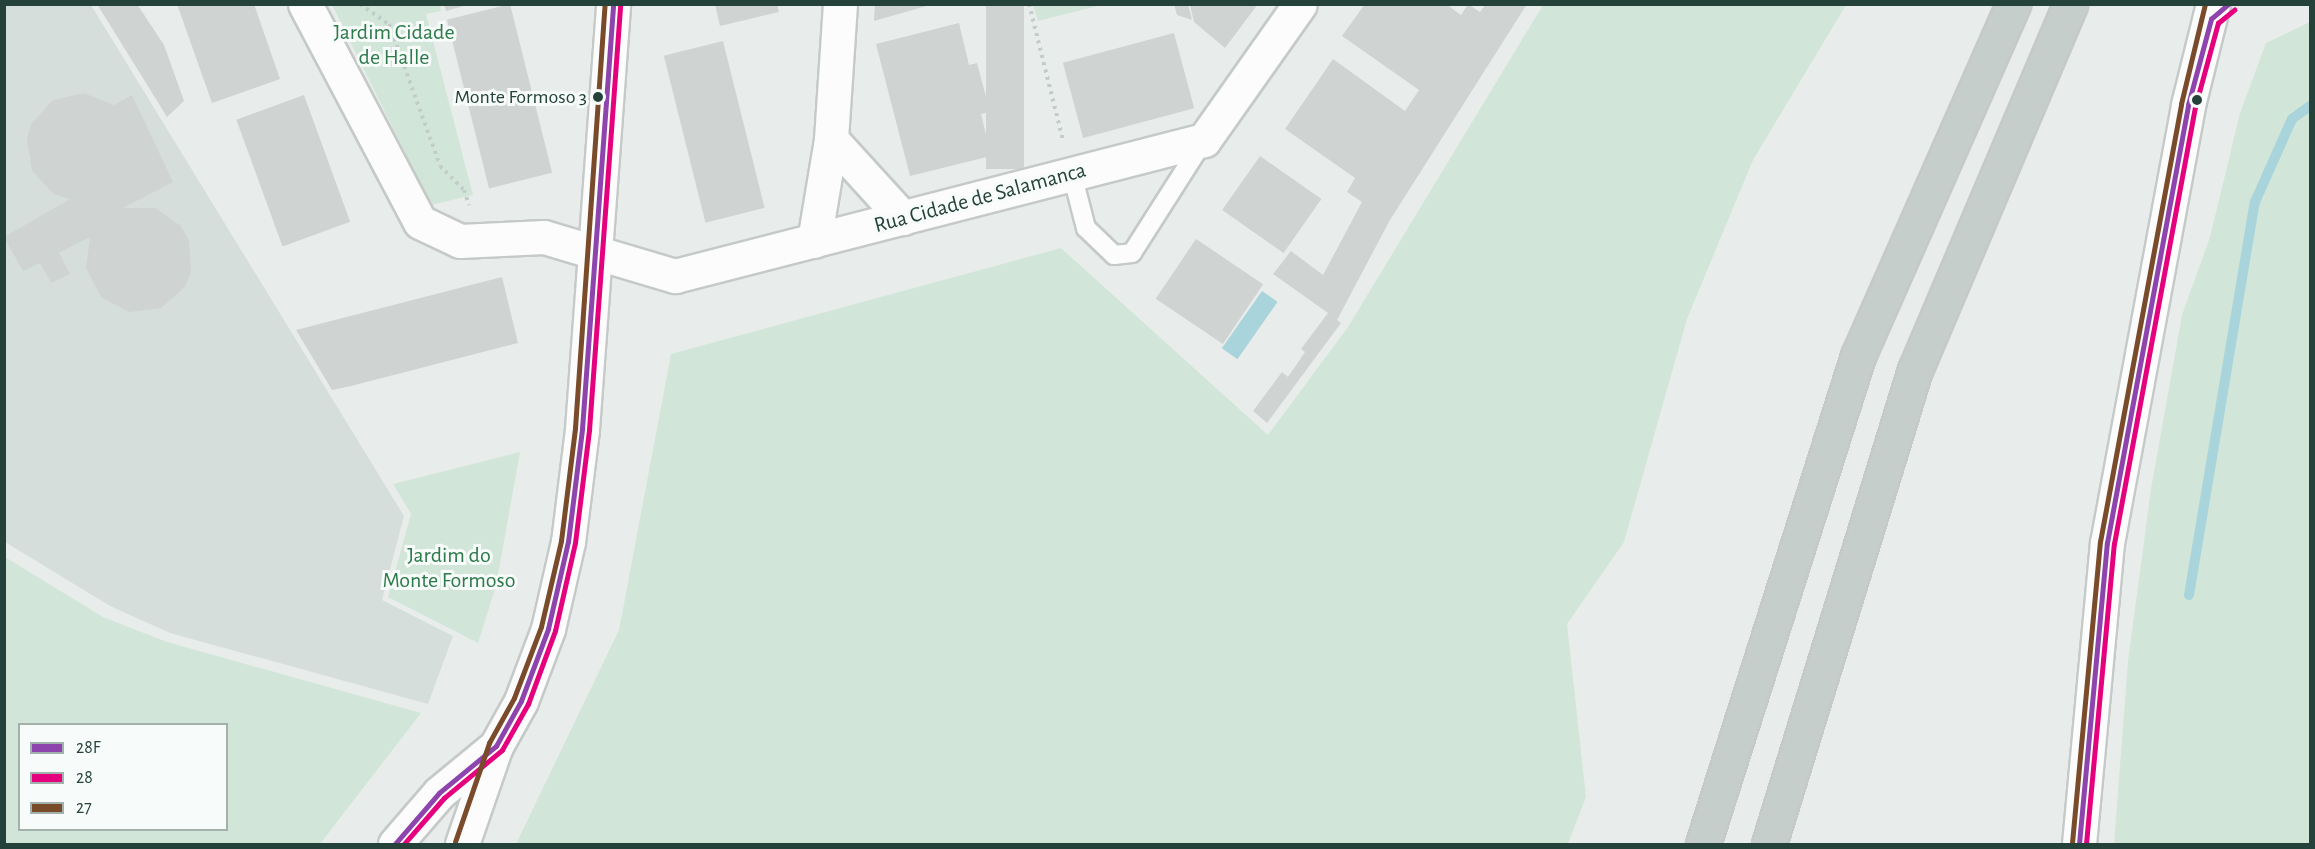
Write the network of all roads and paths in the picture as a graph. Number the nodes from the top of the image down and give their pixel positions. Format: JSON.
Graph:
{"nodes":[{"id":1,"x":305,"y":4,"type":"edge"},
{"id":2,"x":360,"y":4,"type":"edge"},
{"id":3,"x":613,"y":4,"type":"edge"},
{"id":4,"x":840,"y":4,"type":"edge"},
{"id":5,"x":1029,"y":4,"type":"edge"},
{"id":6,"x":1300,"y":4,"type":"edge"},
{"id":7,"x":2013,"y":4,"type":"edge"},
{"id":8,"x":2218,"y":9,"type":"edge"},
{"id":9,"x":2065,"y":14,"type":"edge"},
{"id":10,"x":831,"y":139,"type":"junction"},
{"id":11,"x":1204,"y":140,"type":"junction"},
{"id":12,"x":1072,"y":174,"type":"junction"},
{"id":13,"x":903,"y":218,"type":"junction"},
{"id":14,"x":478,"y":240,"type":"junction"},
{"id":15,"x":814,"y":241,"type":"junction"},
{"id":16,"x":596,"y":253,"type":"junction"},
{"id":17,"x":496,"y":746,"type":"junction"},
{"id":18,"x":394,"y":844,"type":"edge"},
{"id":19,"x":462,"y":844,"type":"edge"},
{"id":20,"x":1703,"y":844,"type":"edge"},
{"id":21,"x":1769,"y":844,"type":"edge"},
{"id":22,"x":2079,"y":844,"type":"edge"}],
"edges":[{"from":1,"to":14,"type":"street","name":"Rua Cidade de Salamanca"},
{"from":2,"to":14,"type":"path"},
{"from":3,"to":16,"type":"street"},
{"from":4,"to":10,"type":"street"},
{"from":5,"to":12,"type":"path"},
{"from":6,"to":11,"type":"street"},
{"from":7,"to":20,"type":"highway"},
{"from":8,"to":22,"type":"street"},
{"from":9,"to":21,"type":"highway"},
{"from":10,"to":13,"type":"street"},
{"from":10,"to":15,"type":"street"},
{"from":11,"to":12,"type":"street","name":"Rua Cidade de Salamanca"},
{"from":11,"to":12,"type":"lane"},
{"from":12,"to":13,"type":"street","name":"Rua Cidade de Salamanca"},
{"from":13,"to":15,"type":"street","name":"Rua Cidade de Salamanca"},
{"from":14,"to":16,"type":"street","name":"Rua Cidade de Salamanca"},
{"from":15,"to":16,"type":"street","name":"Rua Cidade de Salamanca"},
{"from":16,"to":17,"type":"street"},
{"from":17,"to":18,"type":"street"},
{"from":17,"to":19,"type":"street"}]}
